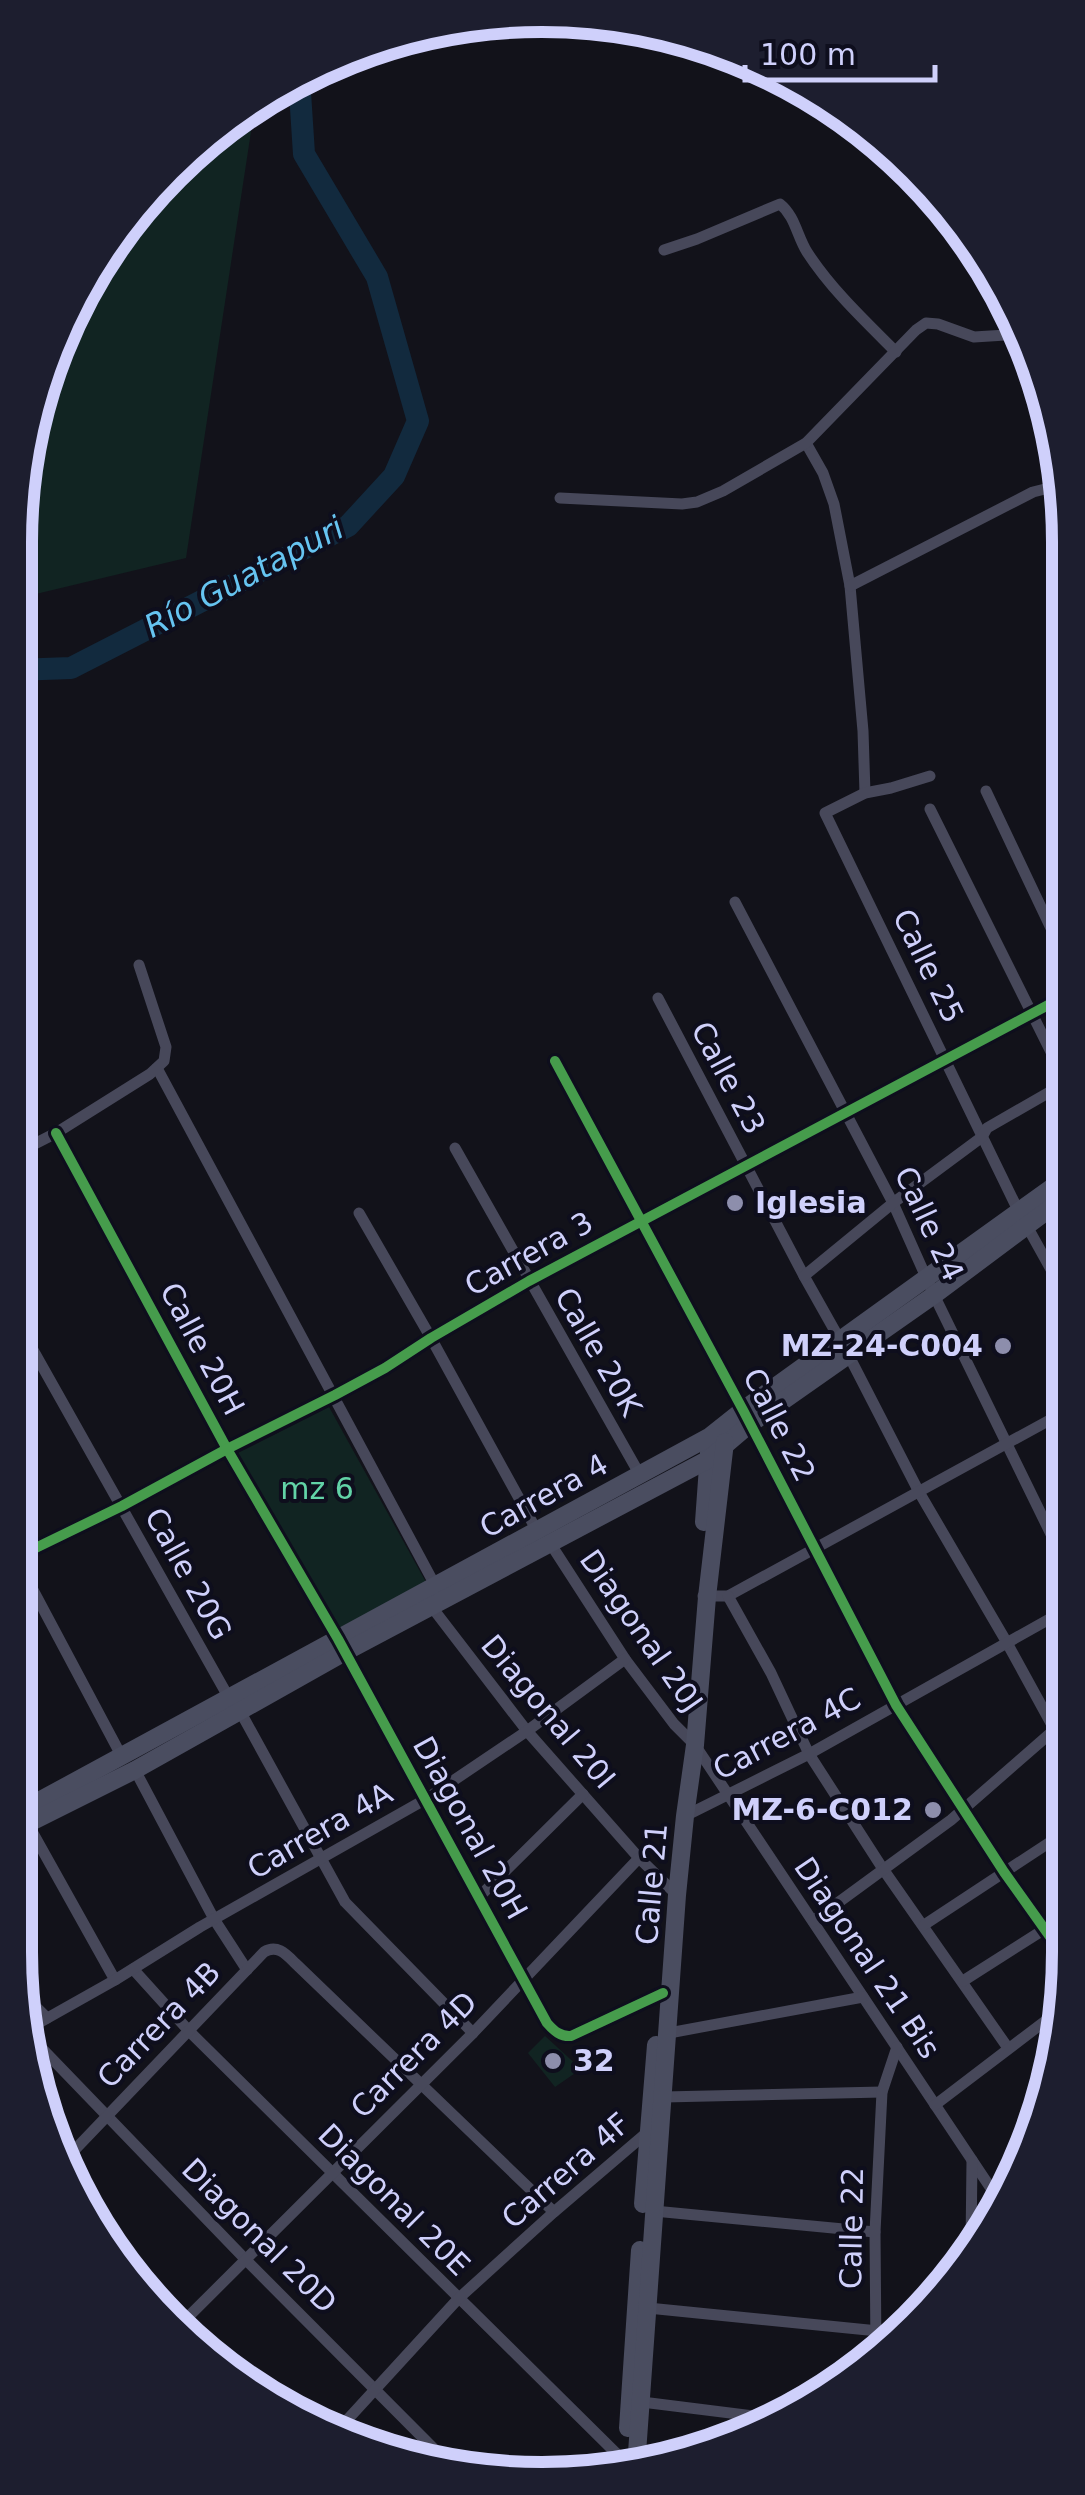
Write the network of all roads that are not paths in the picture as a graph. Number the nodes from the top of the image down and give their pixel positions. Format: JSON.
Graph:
{"nodes":[{"id":1,"x":664,"y":250,"type":"dead end"},
{"id":2,"x":1008,"y":335,"type":"edge"},
{"id":3,"x":896,"y":352,"type":"junction"},
{"id":4,"x":806,"y":443,"type":"junction"},
{"id":5,"x":1049,"y":488,"type":"edge"},
{"id":6,"x":560,"y":498,"type":"dead end"},
{"id":7,"x":850,"y":586,"type":"junction"},
{"id":8,"x":930,"y":776,"type":"dead end"},
{"id":9,"x":986,"y":791,"type":"dead end"},
{"id":10,"x":864,"y":793,"type":"junction"},
{"id":11,"x":930,"y":809,"type":"dead end"},
{"id":12,"x":735,"y":902,"type":"dead end"},
{"id":13,"x":1052,"y":930,"type":"edge"},
{"id":14,"x":139,"y":965,"type":"dead end"},
{"id":15,"x":658,"y":998,"type":"dead end"},
{"id":16,"x":1052,"y":1003,"type":"edge"},
{"id":17,"x":1033,"y":1014,"type":"junction"},
{"id":18,"x":1052,"y":1052,"type":"edge"},
{"id":19,"x":946,"y":1060,"type":"junction"},
{"id":20,"x":554,"y":1061,"type":"dead end"},
{"id":21,"x":157,"y":1068,"type":"junction"},
{"id":22,"x":1052,"y":1091,"type":"edge"},
{"id":23,"x":846,"y":1111,"type":"junction"},
{"id":24,"x":56,"y":1133,"type":"junction"},
{"id":25,"x":982,"y":1137,"type":"junction"},
{"id":26,"x":32,"y":1145,"type":"edge"},
{"id":27,"x":455,"y":1148,"type":"dead end"},
{"id":28,"x":746,"y":1166,"type":"junction"},
{"id":29,"x":1052,"y":1191,"type":"edge"},
{"id":30,"x":1052,"y":1203,"type":"edge"},
{"id":31,"x":894,"y":1204,"type":"junction"},
{"id":32,"x":359,"y":1212,"type":"dead end"},
{"id":33,"x":1022,"y":1218,"type":"junction"},
{"id":34,"x":642,"y":1220,"type":"junction"},
{"id":35,"x":1052,"y":1271,"type":"edge"},
{"id":36,"x":804,"y":1276,"type":"junction"},
{"id":37,"x":926,"y":1277,"type":"junction"},
{"id":38,"x":529,"y":1281,"type":"junction"},
{"id":39,"x":934,"y":1295,"type":"junction"},
{"id":40,"x":431,"y":1338,"type":"junction"},
{"id":41,"x":32,"y":1348,"type":"edge"},
{"id":42,"x":844,"y":1348,"type":"junction"},
{"id":43,"x":335,"y":1395,"type":"junction"},
{"id":44,"x":747,"y":1417,"type":"junction"},
{"id":45,"x":1052,"y":1419,"type":"edge"},
{"id":46,"x":719,"y":1436,"type":"junction"},
{"id":47,"x":1007,"y":1445,"type":"junction"},
{"id":48,"x":227,"y":1449,"type":"junction"},
{"id":49,"x":709,"y":1458,"type":"junction"},
{"id":50,"x":640,"y":1475,"type":"junction"},
{"id":51,"x":919,"y":1492,"type":"junction"},
{"id":52,"x":122,"y":1506,"type":"junction"},
{"id":53,"x":544,"y":1537,"type":"junction"},
{"id":54,"x":1052,"y":1537,"type":"edge"},
{"id":55,"x":32,"y":1549,"type":"edge"},
{"id":56,"x":815,"y":1550,"type":"junction"},
{"id":57,"x":436,"y":1587,"type":"junction"},
{"id":58,"x":32,"y":1588,"type":"edge"},
{"id":59,"x":703,"y":1596,"type":"junction"},
{"id":60,"x":728,"y":1596,"type":"junction"},
{"id":61,"x":430,"y":1606,"type":"junction"},
{"id":62,"x":1052,"y":1617,"type":"edge"},
{"id":63,"x":1006,"y":1641,"type":"junction"},
{"id":64,"x":342,"y":1645,"type":"junction"},
{"id":65,"x":625,"y":1659,"type":"junction"},
{"id":66,"x":896,"y":1704,"type":"junction"},
{"id":67,"x":235,"y":1705,"type":"junction"},
{"id":68,"x":1052,"y":1723,"type":"edge"},
{"id":69,"x":527,"y":1731,"type":"junction"},
{"id":70,"x":1052,"y":1731,"type":"edge"},
{"id":71,"x":690,"y":1742,"type":"junction"},
{"id":72,"x":810,"y":1754,"type":"junction"},
{"id":73,"x":129,"y":1764,"type":"junction"},
{"id":74,"x":583,"y":1794,"type":"junction"},
{"id":75,"x":728,"y":1794,"type":"junction"},
{"id":76,"x":426,"y":1799,"type":"junction"},
{"id":77,"x":32,"y":1810,"type":"edge"},
{"id":78,"x":964,"y":1810,"type":"junction"},
{"id":79,"x":684,"y":1816,"type":"junction"},
{"id":80,"x":32,"y":1838,"type":"edge"},
{"id":81,"x":1052,"y":1840,"type":"edge"},
{"id":82,"x":639,"y":1858,"type":"junction"},
{"id":83,"x":322,"y":1860,"type":"junction"},
{"id":84,"x":883,"y":1869,"type":"junction"},
{"id":85,"x":1004,"y":1872,"type":"junction"},
{"id":86,"x":674,"y":1893,"type":"junction"},
{"id":87,"x":478,"y":1898,"type":"junction"},
{"id":88,"x":214,"y":1919,"type":"junction"},
{"id":89,"x":812,"y":1921,"type":"junction"},
{"id":90,"x":1052,"y":1924,"type":"edge"},
{"id":91,"x":924,"y":1925,"type":"junction"},
{"id":92,"x":1046,"y":1928,"type":"junction"},
{"id":93,"x":1052,"y":1937,"type":"edge"},
{"id":94,"x":132,"y":1969,"type":"junction"},
{"id":95,"x":246,"y":1970,"type":"junction"},
{"id":96,"x":524,"y":1978,"type":"junction"},
{"id":97,"x":115,"y":1980,"type":"junction"},
{"id":98,"x":963,"y":1981,"type":"junction"},
{"id":99,"x":663,"y":1993,"type":"junction"},
{"id":100,"x":863,"y":1997,"type":"junction"},
{"id":101,"x":36,"y":2006,"type":"edge"},
{"id":102,"x":48,"y":2018,"type":"junction"},
{"id":103,"x":1048,"y":2019,"type":"edge"},
{"id":104,"x":38,"y":2025,"type":"edge"},
{"id":105,"x":188,"y":2031,"type":"junction"},
{"id":106,"x":473,"y":2033,"type":"junction"},
{"id":107,"x":669,"y":2033,"type":"junction"},
{"id":108,"x":41,"y":2046,"type":"edge"},
{"id":109,"x":897,"y":2047,"type":"junction"},
{"id":110,"x":1008,"y":2048,"type":"junction"},
{"id":111,"x":422,"y":2083,"type":"junction"},
{"id":112,"x":882,"y":2092,"type":"junction"},
{"id":113,"x":664,"y":2096,"type":"junction"},
{"id":114,"x":935,"y":2104,"type":"junction"},
{"id":115,"x":107,"y":2116,"type":"junction"},
{"id":116,"x":655,"y":2127,"type":"junction"},
{"id":117,"x":73,"y":2152,"type":"edge"},
{"id":118,"x":972,"y":2160,"type":"junction"},
{"id":119,"x":332,"y":2174,"type":"junction"},
{"id":120,"x":993,"y":2191,"type":"edge"},
{"id":121,"x":654,"y":2210,"type":"junction"},
{"id":122,"x":554,"y":2212,"type":"junction"},
{"id":123,"x":971,"y":2229,"type":"edge"},
{"id":124,"x":875,"y":2232,"type":"junction"},
{"id":125,"x":246,"y":2260,"type":"junction"},
{"id":126,"x":458,"y":2298,"type":"junction"},
{"id":127,"x":648,"y":2308,"type":"junction"},
{"id":128,"x":187,"y":2318,"type":"edge"},
{"id":129,"x":876,"y":2331,"type":"junction"},
{"id":130,"x":883,"y":2332,"type":"edge"},
{"id":131,"x":876,"y":2338,"type":"edge"},
{"id":132,"x":376,"y":2388,"type":"junction"},
{"id":133,"x":642,"y":2402,"type":"junction"},
{"id":134,"x":755,"y":2416,"type":"edge"},
{"id":135,"x":344,"y":2423,"type":"edge"},
{"id":136,"x":437,"y":2452,"type":"edge"},
{"id":137,"x":629,"y":2455,"type":"edge"},
{"id":138,"x":631,"y":2455,"type":"edge"},
{"id":139,"x":618,"y":2457,"type":"edge"}],
"edges":[{"from":1,"to":3,"type":"street"},
{"from":2,"to":3,"type":"street"},
{"from":3,"to":4,"type":"street"},
{"from":4,"to":6,"type":"street"},
{"from":4,"to":7,"type":"street"},
{"from":5,"to":7,"type":"street"},
{"from":7,"to":10,"type":"street"},
{"from":8,"to":10,"type":"street"},
{"from":9,"to":13,"type":"street"},
{"from":10,"to":19,"type":"street","name":"Calle 25"},
{"from":11,"to":17,"type":"street"},
{"from":12,"to":23,"type":"street","name":"Calle 24"},
{"from":14,"to":21,"type":"street"},
{"from":15,"to":28,"type":"street","name":"Calle 23"},
{"from":16,"to":17,"type":"street","name":"Carrera 3"},
{"from":17,"to":18,"type":"street"},
{"from":17,"to":19,"type":"street","name":"Carrera 3"},
{"from":19,"to":23,"type":"street","name":"Carrera 3"},
{"from":19,"to":25,"type":"street","name":"Calle 25"},
{"from":20,"to":34,"type":"street","name":"Calle 22"},
{"from":21,"to":24,"type":"street"},
{"from":21,"to":43,"type":"street"},
{"from":22,"to":25,"type":"street"},
{"from":23,"to":28,"type":"street","name":"Carrera 3"},
{"from":23,"to":31,"type":"street","name":"Calle 24"},
{"from":24,"to":26,"type":"street"},
{"from":24,"to":48,"type":"street","name":"Calle 20H"},
{"from":25,"to":31,"type":"street"},
{"from":25,"to":33,"type":"street","name":"Calle 25"},
{"from":27,"to":38,"type":"street","name":"Calle 20K"},
{"from":28,"to":34,"type":"street","name":"Carrera 3"},
{"from":28,"to":36,"type":"street","name":"Calle 23"},
{"from":29,"to":33,"type":"main road","name":"Carrera 4"},
{"from":30,"to":33,"type":"main road","name":"Carrera 4"},
{"from":31,"to":36,"type":"street"},
{"from":31,"to":37,"type":"street","name":"Calle 24"},
{"from":32,"to":40,"type":"street","name":"Diagonal 20J"},
{"from":33,"to":35,"type":"street","name":"Calle 25"},
{"from":33,"to":37,"type":"main road","name":"Carrera 4"},
{"from":33,"to":39,"type":"main road","name":"Carrera 4"},
{"from":34,"to":38,"type":"street","name":"Carrera 3"},
{"from":34,"to":44,"type":"street","name":"Calle 22"},
{"from":36,"to":42,"type":"street","name":"Calle 23"},
{"from":37,"to":39,"type":"street","name":"Calle 24"},
{"from":37,"to":42,"type":"main road","name":"Carrera 4"},
{"from":38,"to":40,"type":"street","name":"Carrera 3"},
{"from":38,"to":50,"type":"street","name":"Calle 20K"},
{"from":39,"to":42,"type":"main road","name":"Carrera 4"},
{"from":39,"to":47,"type":"street","name":"Calle 24"},
{"from":40,"to":43,"type":"street","name":"Carrera 3"},
{"from":40,"to":53,"type":"street","name":"Diagonal 20J"},
{"from":41,"to":52,"type":"street","name":"Calle 20G"},
{"from":42,"to":44,"type":"main road","name":"Carrera 4"},
{"from":42,"to":51,"type":"street","name":"Calle 23"},
{"from":43,"to":48,"type":"street","name":"Carrera 3"},
{"from":43,"to":57,"type":"street"},
{"from":44,"to":46,"type":"main road","name":"Carrera 4"},
{"from":44,"to":56,"type":"street","name":"Calle 22"},
{"from":45,"to":47,"type":"street"},
{"from":46,"to":49,"type":"main road","name":"Carrera 4"},
{"from":46,"to":50,"type":"main road","name":"Carrera 4"},
{"from":46,"to":59,"type":"main road","name":"Calle 21"},
{"from":47,"to":51,"type":"street"},
{"from":47,"to":54,"type":"street","name":"Calle 24"},
{"from":48,"to":52,"type":"street","name":"Carrera 3"},
{"from":48,"to":64,"type":"street","name":"Calle 20H"},
{"from":49,"to":53,"type":"main road","name":"Carrera 4"},
{"from":49,"to":59,"type":"main road","name":"Calle 21"},
{"from":50,"to":53,"type":"main road","name":"Carrera 4"},
{"from":51,"to":56,"type":"street"},
{"from":51,"to":63,"type":"street","name":"Calle 23"},
{"from":52,"to":55,"type":"street","name":"Carrera 3"},
{"from":52,"to":67,"type":"street","name":"Calle 20G"},
{"from":53,"to":57,"type":"main road","name":"Carrera 4"},
{"from":53,"to":61,"type":"main road","name":"Carrera 4"},
{"from":53,"to":65,"type":"street","name":"Diagonal 20J"},
{"from":56,"to":60,"type":"street"},
{"from":56,"to":66,"type":"street","name":"Calle 22"},
{"from":57,"to":64,"type":"main road","name":"Carrera 4"},
{"from":58,"to":73,"type":"street"},
{"from":59,"to":60,"type":"street"},
{"from":59,"to":71,"type":"main road","name":"Calle 21"},
{"from":60,"to":72,"type":"street"},
{"from":61,"to":64,"type":"main road","name":"Carrera 4"},
{"from":61,"to":69,"type":"street","name":"Diagonal 20I"},
{"from":62,"to":63,"type":"street","name":"Carrera 4C"},
{"from":63,"to":66,"type":"street","name":"Carrera 4C"},
{"from":63,"to":68,"type":"street","name":"Calle 23"},
{"from":64,"to":67,"type":"main road","name":"Carrera 4"},
{"from":64,"to":76,"type":"street","name":"Diagonal 20H"},
{"from":65,"to":69,"type":"street","name":"Carrera 4A"},
{"from":65,"to":71,"type":"street","name":"Diagonal 20J"},
{"from":66,"to":72,"type":"street","name":"Carrera 4C"},
{"from":66,"to":78,"type":"street","name":"Calle 22"},
{"from":67,"to":73,"type":"main road","name":"Carrera 4"},
{"from":67,"to":83,"type":"street","name":"Calle 20G"},
{"from":69,"to":74,"type":"street","name":"Diagonal 20I"},
{"from":69,"to":76,"type":"street","name":"Carrera 4A"},
{"from":70,"to":78,"type":"street"},
{"from":71,"to":75,"type":"street","name":"Diagonal 21 Bis"},
{"from":71,"to":79,"type":"main road","name":"Calle 21"},
{"from":71,"to":86,"type":"main road","name":"Calle 21"},
{"from":72,"to":75,"type":"street","name":"Carrera 4C"},
{"from":72,"to":84,"type":"street"},
{"from":73,"to":77,"type":"main road","name":"Carrera 4"},
{"from":73,"to":88,"type":"street"},
{"from":74,"to":82,"type":"street","name":"Diagonal 20I"},
{"from":74,"to":87,"type":"street"},
{"from":75,"to":79,"type":"street","name":"Carrera 4C"},
{"from":75,"to":89,"type":"street","name":"Diagonal 21 Bis"},
{"from":76,"to":83,"type":"street","name":"Carrera 4A"},
{"from":76,"to":87,"type":"street","name":"Diagonal 20H"},
{"from":78,"to":84,"type":"street"},
{"from":78,"to":85,"type":"street","name":"Calle 22"},
{"from":79,"to":86,"type":"main road","name":"Calle 21"},
{"from":80,"to":97,"type":"street"},
{"from":81,"to":85,"type":"street"},
{"from":82,"to":86,"type":"street","name":"Diagonal 20I"},
{"from":82,"to":96,"type":"street","name":"Carrera 4D"},
{"from":83,"to":88,"type":"street","name":"Carrera 4A"},
{"from":83,"to":106,"type":"street","name":"Calle 20G"},
{"from":84,"to":89,"type":"street"},
{"from":84,"to":91,"type":"street"},
{"from":85,"to":91,"type":"street"},
{"from":85,"to":92,"type":"street","name":"Calle 22"},
{"from":86,"to":99,"type":"main road","name":"Calle 21"},
{"from":86,"to":107,"type":"main road","name":"Calle 21"},
{"from":87,"to":96,"type":"street","name":"Diagonal 20H"},
{"from":88,"to":94,"type":"street","name":"Carrera 4A"},
{"from":88,"to":95,"type":"street"},
{"from":89,"to":100,"type":"street","name":"Diagonal 21 Bis"},
{"from":90,"to":92,"type":"street"},
{"from":91,"to":98,"type":"street"},
{"from":92,"to":93,"type":"street","name":"Calle 22"},
{"from":92,"to":98,"type":"street"},
{"from":94,"to":97,"type":"street","name":"Carrera 4A"},
{"from":94,"to":105,"type":"street","name":"Diagonal 20E"},
{"from":95,"to":105,"type":"street","name":"Carrera 4B"},
{"from":95,"to":111,"type":"street","name":"Carrera 4B"},
{"from":96,"to":99,"type":"street","name":"Diagonal 20H"},
{"from":96,"to":106,"type":"street","name":"Carrera 4D"},
{"from":97,"to":102,"type":"street","name":"Carrera 4A"},
{"from":98,"to":110,"type":"street"},
{"from":99,"to":116,"type":"main road","name":"Calle 21"},
{"from":100,"to":107,"type":"street"},
{"from":100,"to":109,"type":"street","name":"Diagonal 21 Bis"},
{"from":101,"to":102,"type":"street"},
{"from":102,"to":104,"type":"street","name":"Carrera 4A"},
{"from":103,"to":110,"type":"street"},
{"from":105,"to":115,"type":"street","name":"Carrera 4B"},
{"from":105,"to":119,"type":"street","name":"Diagonal 20E"},
{"from":106,"to":111,"type":"street","name":"Carrera 4D"},
{"from":107,"to":113,"type":"main road","name":"Calle 21"},
{"from":108,"to":115,"type":"street","name":"Diagonal 20D"},
{"from":109,"to":112,"type":"street","name":"Calle 22"},
{"from":109,"to":114,"type":"street","name":"Diagonal 21 Bis"},
{"from":110,"to":114,"type":"street"},
{"from":111,"to":119,"type":"street","name":"Carrera 4D"},
{"from":111,"to":122,"type":"street"},
{"from":112,"to":113,"type":"street","name":"Carrera 4F"},
{"from":112,"to":124,"type":"street","name":"Calle 22"},
{"from":113,"to":116,"type":"main road","name":"Calle 21"},
{"from":114,"to":118,"type":"street","name":"Diagonal 21 Bis"},
{"from":115,"to":117,"type":"street","name":"Carrera 4B"},
{"from":115,"to":125,"type":"street","name":"Diagonal 20D"},
{"from":116,"to":121,"type":"main road","name":"Calle 21"},
{"from":116,"to":122,"type":"street","name":"Carrera 4F"},
{"from":116,"to":137,"type":"main road","name":"Calle 21"},
{"from":118,"to":120,"type":"street","name":"Diagonal 21 Bis"},
{"from":118,"to":123,"type":"street"},
{"from":119,"to":125,"type":"street","name":"Carrera 4D"},
{"from":119,"to":126,"type":"street","name":"Diagonal 20E"},
{"from":121,"to":124,"type":"street"},
{"from":121,"to":127,"type":"main road","name":"Calle 21"},
{"from":122,"to":126,"type":"street","name":"Carrera 4F"},
{"from":124,"to":129,"type":"street","name":"Calle 22"},
{"from":125,"to":128,"type":"street","name":"Carrera 4D"},
{"from":125,"to":132,"type":"street","name":"Diagonal 20D"},
{"from":126,"to":132,"type":"street","name":"Carrera 4F"},
{"from":126,"to":139,"type":"street","name":"Diagonal 20E"},
{"from":127,"to":129,"type":"street"},
{"from":127,"to":133,"type":"main road","name":"Calle 21"},
{"from":129,"to":130,"type":"street"},
{"from":129,"to":131,"type":"street","name":"Calle 22"},
{"from":132,"to":135,"type":"street","name":"Carrera 4F"},
{"from":132,"to":136,"type":"street","name":"Diagonal 20D"},
{"from":133,"to":134,"type":"street"},
{"from":133,"to":138,"type":"main road","name":"Calle 21"}]}
